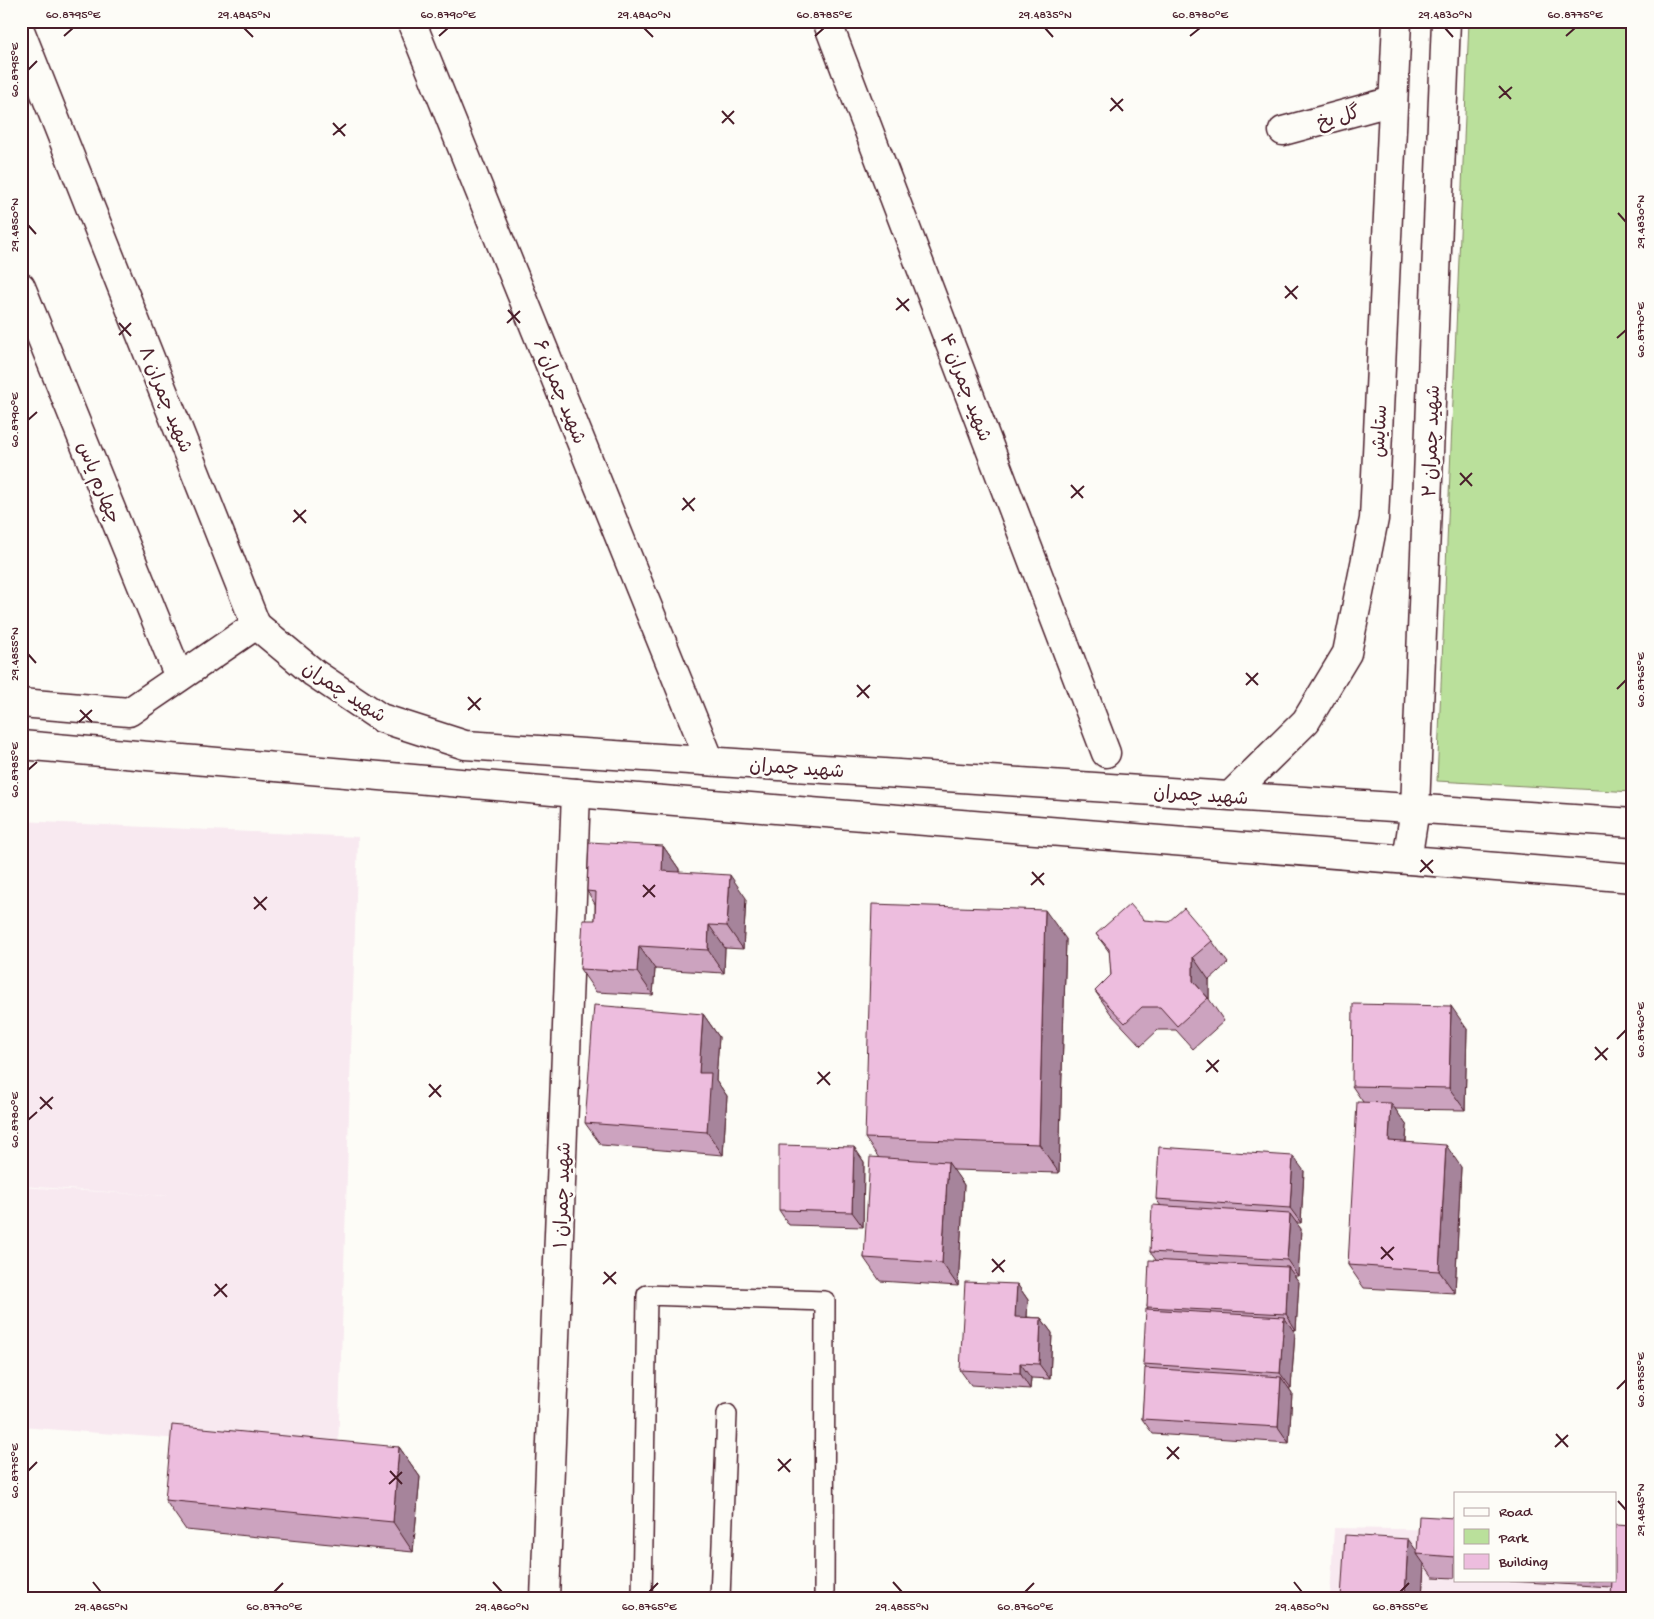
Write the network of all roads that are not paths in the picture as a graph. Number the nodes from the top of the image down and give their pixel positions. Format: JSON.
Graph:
{"nodes":[{"id":1,"x":411,"y":21,"type":"edge"},
{"id":2,"x":827,"y":21,"type":"edge"},
{"id":3,"x":1397,"y":21,"type":"edge"},
{"id":4,"x":1446,"y":21,"type":"edge"},
{"id":5,"x":21,"y":33,"type":"edge"},
{"id":6,"x":1393,"y":101,"type":"junction"},
{"id":7,"x":1283,"y":131,"type":"dead end"},
{"id":8,"x":21,"y":287,"type":"edge"},
{"id":9,"x":256,"y":625,"type":"junction"},
{"id":10,"x":179,"y":677,"type":"junction"},
{"id":11,"x":21,"y":703,"type":"edge"},
{"id":12,"x":21,"y":745,"type":"edge"},
{"id":13,"x":1106,"y":753,"type":"dead end"},
{"id":14,"x":710,"y":761,"type":"junction"},
{"id":15,"x":576,"y":793,"type":"junction"},
{"id":16,"x":1230,"y":796,"type":"junction"},
{"id":17,"x":1415,"y":808,"type":"junction"},
{"id":18,"x":1633,"y":823,"type":"edge"},
{"id":19,"x":1407,"y":860,"type":"junction"},
{"id":20,"x":1633,"y":878,"type":"edge"},
{"id":21,"x":727,"y":1414,"type":"dead end"},
{"id":22,"x":545,"y":1598,"type":"edge"},
{"id":23,"x":642,"y":1598,"type":"edge"},
{"id":24,"x":720,"y":1598,"type":"edge"},
{"id":25,"x":824,"y":1598,"type":"edge"}],
"edges":[{"from":1,"to":14,"type":"street","name":"شهید چمران ۶"},
{"from":2,"to":13,"type":"street","name":"شهید چمران ۴"},
{"from":3,"to":6,"type":"street","name":"ستایش"},
{"from":4,"to":17,"type":"street","name":"شهید چمران ۲"},
{"from":5,"to":9,"type":"street","name":"شهید چمران ۸"},
{"from":6,"to":7,"type":"street","name":"گل یخ"},
{"from":6,"to":16,"type":"street","name":"ستایش"},
{"from":8,"to":10,"type":"street","name":"چهارم یاس"},
{"from":9,"to":10,"type":"street"},
{"from":9,"to":14,"type":"street","name":"شهید چمران"},
{"from":10,"to":11,"type":"street"},
{"from":12,"to":15,"type":"street"},
{"from":14,"to":16,"type":"street","name":"شهید چمران"},
{"from":15,"to":19,"type":"street"},
{"from":15,"to":22,"type":"street","name":"شهید چمران ۱"},
{"from":16,"to":17,"type":"street","name":"شهید چمران"},
{"from":17,"to":18,"type":"street","name":"شهید چمران"},
{"from":17,"to":19,"type":"street","name":"شهید چمران ۲"},
{"from":19,"to":20,"type":"street"},
{"from":21,"to":24,"type":"lane"},
{"from":23,"to":25,"type":"lane"}]}
